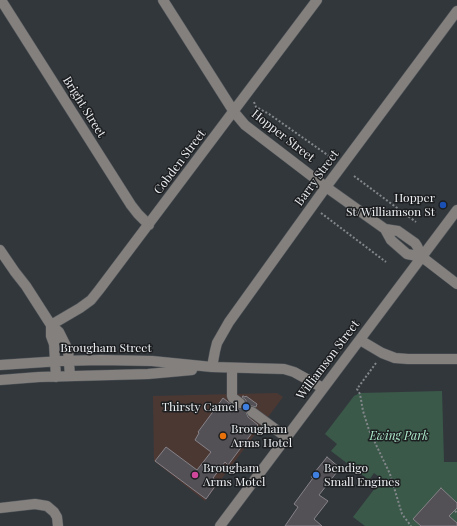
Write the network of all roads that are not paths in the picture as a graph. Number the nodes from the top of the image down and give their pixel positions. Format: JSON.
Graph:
{"nodes":[{"id":1,"x":1,"y":0,"type":"edge"},
{"id":2,"x":163,"y":0,"type":"edge"},
{"id":3,"x":317,"y":0,"type":"edge"},
{"id":4,"x":457,"y":12,"type":"edge"},
{"id":5,"x":234,"y":112,"type":"junction"},
{"id":6,"x":326,"y":187,"type":"junction"},
{"id":7,"x":457,"y":210,"type":"edge"},
{"id":8,"x":149,"y":225,"type":"junction"},
{"id":9,"x":0,"y":250,"type":"edge"},
{"id":10,"x":422,"y":257,"type":"junction"},
{"id":11,"x":457,"y":284,"type":"edge"},
{"id":12,"x":51,"y":326,"type":"junction"},
{"id":13,"x":360,"y":340,"type":"junction"},
{"id":14,"x":457,"y":359,"type":"edge"},
{"id":15,"x":69,"y":360,"type":"junction"},
{"id":16,"x":55,"y":361,"type":"junction"},
{"id":17,"x":0,"y":365,"type":"edge"},
{"id":18,"x":212,"y":367,"type":"junction"},
{"id":19,"x":232,"y":368,"type":"junction"},
{"id":20,"x":70,"y":376,"type":"junction"},
{"id":21,"x":56,"y":377,"type":"junction"},
{"id":22,"x":0,"y":380,"type":"edge"},
{"id":23,"x":323,"y":388,"type":"junction"},
{"id":24,"x":240,"y":403,"type":"tunnel mouth"},
{"id":25,"x":252,"y":412,"type":"tunnel mouth"},
{"id":26,"x":286,"y":437,"type":"junction"},
{"id":27,"x":0,"y":508,"type":"edge"},
{"id":28,"x":58,"y":526,"type":"edge"},
{"id":29,"x":220,"y":526,"type":"edge"}],
"edges":[{"from":1,"to":8,"type":"street","name":"Bright Street"},
{"from":2,"to":5,"type":"street","name":"Hopper Street"},
{"from":3,"to":5,"type":"street","name":"Cobden Street"},
{"from":4,"to":6,"type":"street","name":"Barry Street"},
{"from":5,"to":6,"type":"street","name":"Hopper Street"},
{"from":5,"to":8,"type":"street","name":"Cobden Street"},
{"from":6,"to":10,"type":"street","name":"Hopper Street"},
{"from":6,"to":18,"type":"street","name":"Barry Street"},
{"from":7,"to":10,"type":"street","name":"Williamson Street"},
{"from":8,"to":12,"type":"street","name":"Cobden Street"},
{"from":9,"to":12,"type":"street"},
{"from":10,"to":11,"type":"street","name":"Hopper Street"},
{"from":10,"to":13,"type":"street","name":"Williamson Street"},
{"from":12,"to":15,"type":"street"},
{"from":12,"to":16,"type":"street"},
{"from":13,"to":14,"type":"street"},
{"from":13,"to":23,"type":"street","name":"Williamson Street"},
{"from":15,"to":16,"type":"street","name":"Brougham Street"},
{"from":15,"to":18,"type":"street","name":"Brougham Street"},
{"from":15,"to":20,"type":"street"},
{"from":16,"to":17,"type":"street","name":"Brougham Street"},
{"from":16,"to":21,"type":"street"},
{"from":18,"to":19,"type":"street","name":"Brougham Street"},
{"from":18,"to":20,"type":"street","name":"Brougham Street"},
{"from":19,"to":23,"type":"street","name":"Brougham Street"},
{"from":19,"to":24,"type":"street"},
{"from":20,"to":21,"type":"street","name":"Brougham Street"},
{"from":21,"to":22,"type":"street","name":"Brougham Street"},
{"from":23,"to":26,"type":"street","name":"Williamson Street"},
{"from":25,"to":26,"type":"street"},
{"from":26,"to":29,"type":"street","name":"Williamson Street"},
{"from":27,"to":28,"type":"street"}]}
